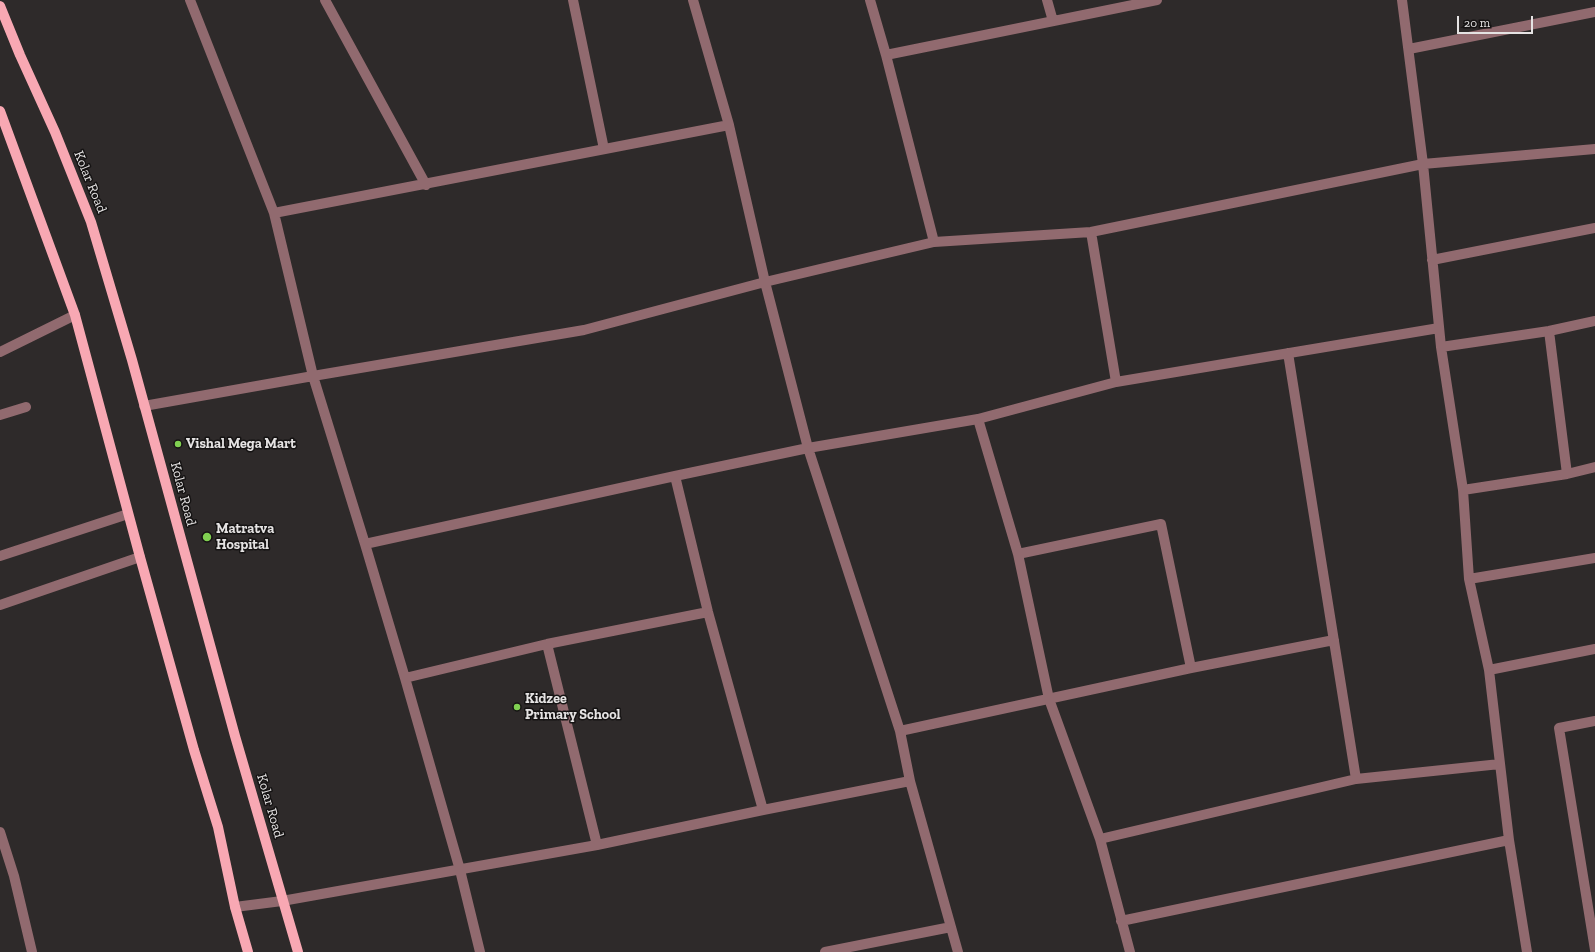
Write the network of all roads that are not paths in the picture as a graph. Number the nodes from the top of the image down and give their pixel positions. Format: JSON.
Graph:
{"nodes":[{"id":1,"x":190,"y":0,"type":"edge"},
{"id":2,"x":325,"y":0,"type":"edge"},
{"id":3,"x":328,"y":0,"type":"edge"},
{"id":4,"x":573,"y":0,"type":"edge"},
{"id":5,"x":693,"y":0,"type":"edge"},
{"id":6,"x":870,"y":0,"type":"edge"},
{"id":7,"x":1047,"y":0,"type":"edge"},
{"id":8,"x":1157,"y":0,"type":"edge"},
{"id":9,"x":1402,"y":0,"type":"edge"},
{"id":10,"x":0,"y":6,"type":"edge"},
{"id":11,"x":1595,"y":12,"type":"edge"},
{"id":12,"x":1053,"y":22,"type":"junction"},
{"id":13,"x":1409,"y":49,"type":"junction"},
{"id":14,"x":886,"y":55,"type":"junction"},
{"id":15,"x":0,"y":111,"type":"edge"},
{"id":16,"x":729,"y":125,"type":"junction"},
{"id":17,"x":1595,"y":149,"type":"edge"},
{"id":18,"x":604,"y":150,"type":"junction"},
{"id":19,"x":1422,"y":164,"type":"junction"},
{"id":20,"x":426,"y":185,"type":"junction"},
{"id":21,"x":274,"y":213,"type":"junction"},
{"id":22,"x":1595,"y":228,"type":"edge"},
{"id":23,"x":1091,"y":232,"type":"junction"},
{"id":24,"x":934,"y":242,"type":"junction"},
{"id":25,"x":1432,"y":260,"type":"junction"},
{"id":26,"x":765,"y":282,"type":"junction"},
{"id":27,"x":75,"y":315,"type":"junction"},
{"id":28,"x":1595,"y":321,"type":"edge"},
{"id":29,"x":1439,"y":328,"type":"junction"},
{"id":30,"x":1549,"y":331,"type":"junction"},
{"id":31,"x":1441,"y":348,"type":"junction"},
{"id":32,"x":0,"y":352,"type":"edge"},
{"id":33,"x":1288,"y":353,"type":"junction"},
{"id":34,"x":313,"y":376,"type":"junction"},
{"id":35,"x":1116,"y":382,"type":"junction"},
{"id":36,"x":26,"y":406,"type":"dead end"},
{"id":37,"x":144,"y":406,"type":"junction"},
{"id":38,"x":0,"y":415,"type":"edge"},
{"id":39,"x":978,"y":419,"type":"junction"},
{"id":40,"x":808,"y":448,"type":"junction"},
{"id":41,"x":1595,"y":467,"type":"edge"},
{"id":42,"x":1567,"y":474,"type":"junction"},
{"id":43,"x":675,"y":476,"type":"junction"},
{"id":44,"x":1463,"y":490,"type":"junction"},
{"id":45,"x":128,"y":514,"type":"junction"},
{"id":46,"x":366,"y":544,"type":"junction"},
{"id":47,"x":1018,"y":554,"type":"junction"},
{"id":48,"x":0,"y":556,"type":"edge"},
{"id":49,"x":140,"y":557,"type":"junction"},
{"id":50,"x":1595,"y":558,"type":"edge"},
{"id":51,"x":1469,"y":579,"type":"junction"},
{"id":52,"x":0,"y":605,"type":"edge"},
{"id":53,"x":708,"y":612,"type":"junction"},
{"id":54,"x":1334,"y":640,"type":"junction"},
{"id":55,"x":547,"y":644,"type":"junction"},
{"id":56,"x":1595,"y":649,"type":"edge"},
{"id":57,"x":1191,"y":668,"type":"junction"},
{"id":58,"x":1489,"y":670,"type":"junction"},
{"id":59,"x":405,"y":678,"type":"junction"},
{"id":60,"x":1049,"y":699,"type":"junction"},
{"id":61,"x":1595,"y":721,"type":"edge"},
{"id":62,"x":900,"y":731,"type":"junction"},
{"id":63,"x":1500,"y":764,"type":"junction"},
{"id":64,"x":1356,"y":779,"type":"junction"},
{"id":65,"x":910,"y":781,"type":"junction"},
{"id":66,"x":763,"y":810,"type":"junction"},
{"id":67,"x":0,"y":832,"type":"edge"},
{"id":68,"x":1100,"y":839,"type":"junction"},
{"id":69,"x":1509,"y":840,"type":"junction"},
{"id":70,"x":597,"y":845,"type":"junction"},
{"id":71,"x":460,"y":870,"type":"junction"},
{"id":72,"x":282,"y":901,"type":"junction"},
{"id":73,"x":235,"y":906,"type":"junction"},
{"id":74,"x":1121,"y":921,"type":"junction"},
{"id":75,"x":951,"y":927,"type":"junction"},
{"id":76,"x":1595,"y":950,"type":"edge"},
{"id":77,"x":32,"y":952,"type":"edge"},
{"id":78,"x":248,"y":952,"type":"edge"},
{"id":79,"x":298,"y":952,"type":"edge"},
{"id":80,"x":480,"y":952,"type":"edge"},
{"id":81,"x":825,"y":952,"type":"edge"},
{"id":82,"x":958,"y":952,"type":"edge"},
{"id":83,"x":1130,"y":952,"type":"edge"},
{"id":84,"x":1527,"y":952,"type":"edge"}],
"edges":[{"from":1,"to":21,"type":"street"},
{"from":2,"to":3,"type":"street"},
{"from":2,"to":20,"type":"street"},
{"from":4,"to":18,"type":"street"},
{"from":5,"to":16,"type":"street"},
{"from":6,"to":14,"type":"street"},
{"from":7,"to":12,"type":"street"},
{"from":8,"to":12,"type":"street"},
{"from":9,"to":13,"type":"street"},
{"from":10,"to":37,"type":"main road","name":"Kolar Road"},
{"from":11,"to":13,"type":"street"},
{"from":12,"to":14,"type":"street"},
{"from":13,"to":19,"type":"street"},
{"from":14,"to":24,"type":"street"},
{"from":15,"to":27,"type":"main road"},
{"from":16,"to":18,"type":"street"},
{"from":16,"to":26,"type":"street"},
{"from":17,"to":19,"type":"street"},
{"from":18,"to":20,"type":"street"},
{"from":19,"to":23,"type":"street"},
{"from":19,"to":25,"type":"street"},
{"from":20,"to":21,"type":"street"},
{"from":21,"to":34,"type":"street"},
{"from":22,"to":25,"type":"street"},
{"from":23,"to":24,"type":"street"},
{"from":23,"to":35,"type":"street"},
{"from":24,"to":26,"type":"street"},
{"from":25,"to":29,"type":"street"},
{"from":26,"to":34,"type":"street"},
{"from":26,"to":40,"type":"street"},
{"from":27,"to":32,"type":"street"},
{"from":27,"to":45,"type":"main road"},
{"from":28,"to":30,"type":"street"},
{"from":29,"to":31,"type":"street"},
{"from":29,"to":33,"type":"street"},
{"from":30,"to":31,"type":"street"},
{"from":30,"to":42,"type":"street"},
{"from":31,"to":44,"type":"street"},
{"from":33,"to":35,"type":"street"},
{"from":33,"to":54,"type":"street"},
{"from":34,"to":37,"type":"street"},
{"from":34,"to":46,"type":"street"},
{"from":35,"to":39,"type":"street"},
{"from":36,"to":38,"type":"street"},
{"from":37,"to":72,"type":"main road","name":"Kolar Road"},
{"from":39,"to":40,"type":"street"},
{"from":39,"to":47,"type":"street"},
{"from":40,"to":43,"type":"street"},
{"from":40,"to":62,"type":"street"},
{"from":41,"to":42,"type":"street"},
{"from":42,"to":44,"type":"street"},
{"from":43,"to":46,"type":"street"},
{"from":43,"to":53,"type":"street"},
{"from":44,"to":51,"type":"street"},
{"from":45,"to":48,"type":"street"},
{"from":45,"to":49,"type":"main road"},
{"from":46,"to":59,"type":"street"},
{"from":47,"to":57,"type":"street"},
{"from":47,"to":60,"type":"street"},
{"from":49,"to":52,"type":"street"},
{"from":49,"to":73,"type":"main road"},
{"from":50,"to":51,"type":"street"},
{"from":51,"to":58,"type":"street"},
{"from":53,"to":55,"type":"street"},
{"from":53,"to":66,"type":"street"},
{"from":54,"to":57,"type":"street"},
{"from":54,"to":64,"type":"street"},
{"from":55,"to":59,"type":"street"},
{"from":55,"to":70,"type":"street"},
{"from":56,"to":58,"type":"street"},
{"from":57,"to":60,"type":"street"},
{"from":58,"to":63,"type":"street"},
{"from":59,"to":71,"type":"street"},
{"from":60,"to":62,"type":"street"},
{"from":60,"to":68,"type":"street"},
{"from":61,"to":76,"type":"street"},
{"from":62,"to":65,"type":"street"},
{"from":63,"to":64,"type":"street"},
{"from":63,"to":69,"type":"street"},
{"from":64,"to":68,"type":"street"},
{"from":65,"to":66,"type":"street"},
{"from":65,"to":75,"type":"street"},
{"from":66,"to":70,"type":"street"},
{"from":67,"to":77,"type":"street"},
{"from":68,"to":74,"type":"street"},
{"from":69,"to":74,"type":"street"},
{"from":69,"to":84,"type":"street"},
{"from":70,"to":71,"type":"street"},
{"from":71,"to":72,"type":"street"},
{"from":71,"to":80,"type":"street"},
{"from":72,"to":73,"type":"street"},
{"from":72,"to":79,"type":"main road","name":"Kolar Road"},
{"from":73,"to":78,"type":"main road"},
{"from":74,"to":83,"type":"street"},
{"from":75,"to":81,"type":"street"},
{"from":75,"to":82,"type":"street"}]}
